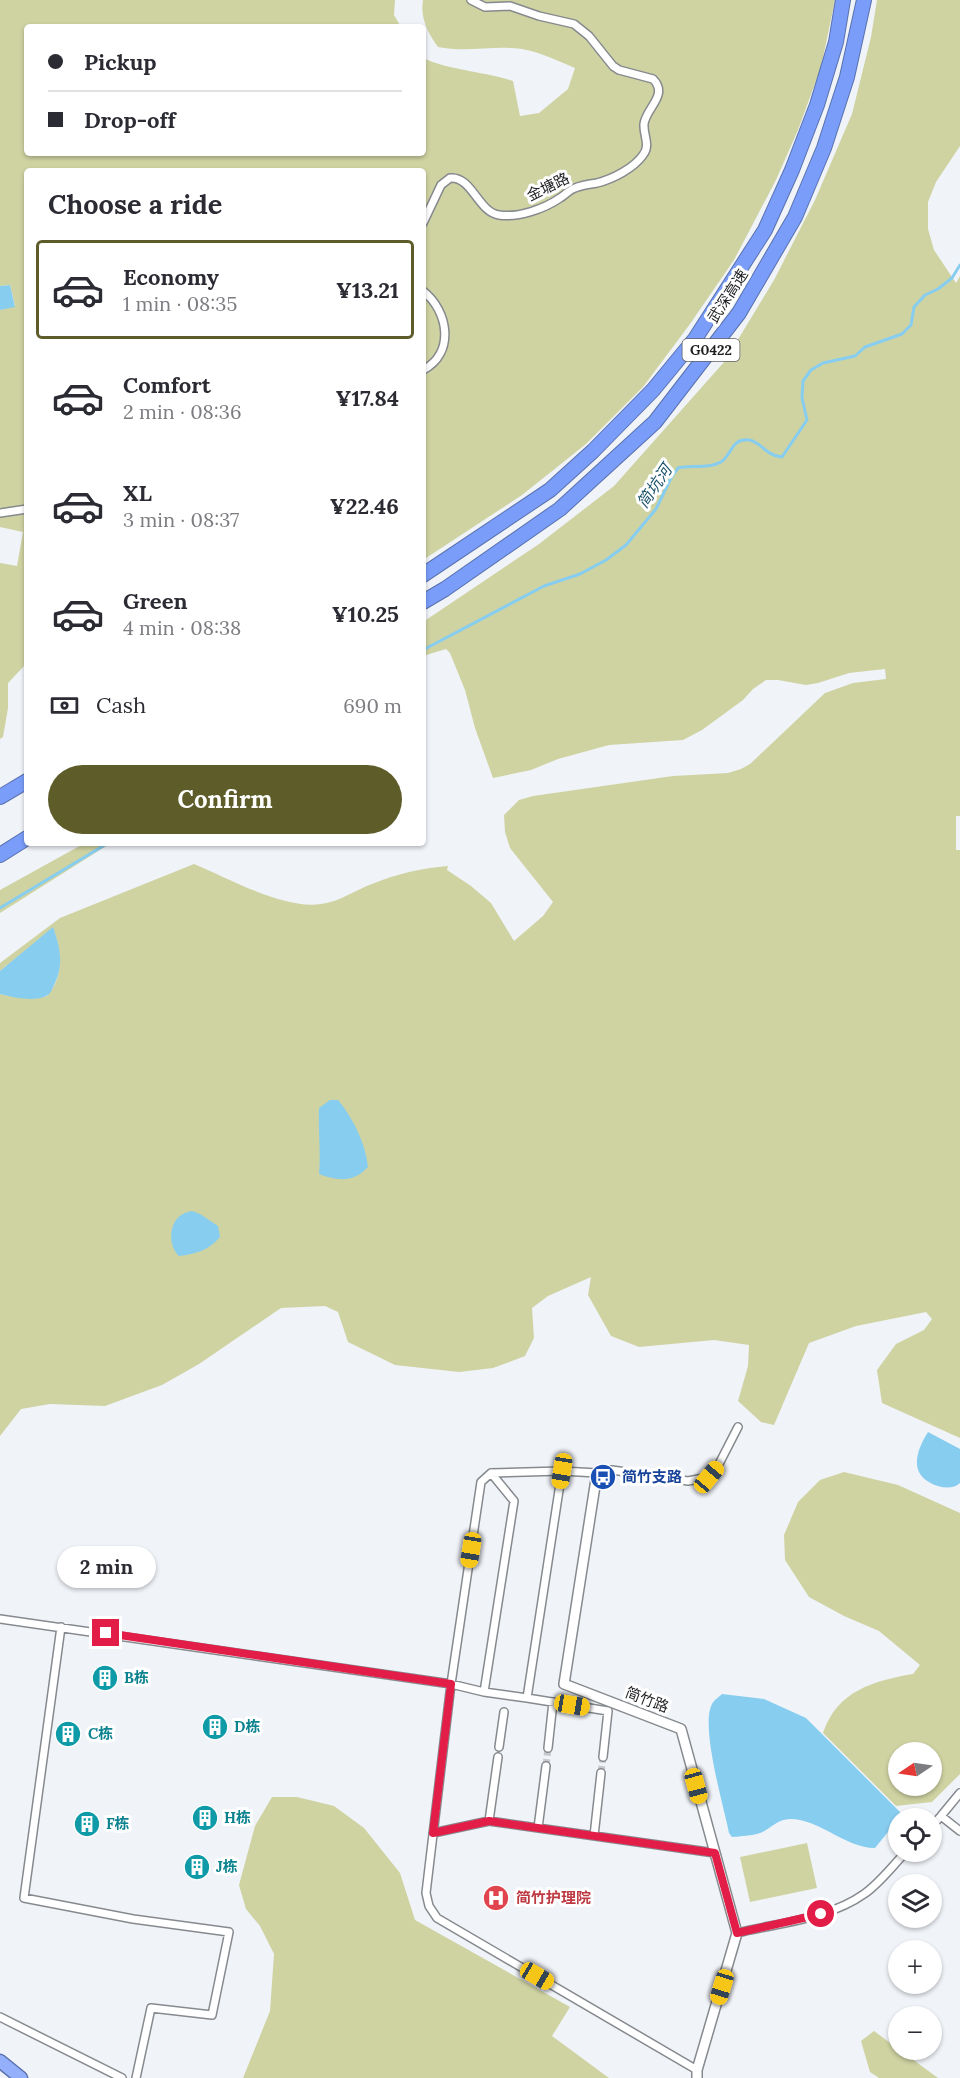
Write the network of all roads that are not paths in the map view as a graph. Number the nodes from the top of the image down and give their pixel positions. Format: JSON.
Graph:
{"nodes":[{"id":1,"x":471,"y":0,"type":"edge"},
{"id":2,"x":843,"y":0,"type":"edge"},
{"id":3,"x":864,"y":0,"type":"edge"},
{"id":4,"x":426,"y":217,"type":"edge"},
{"id":5,"x":426,"y":294,"type":"edge"},
{"id":6,"x":426,"y":368,"type":"edge"},
{"id":7,"x":24,"y":509,"type":"edge"},
{"id":8,"x":0,"y":513,"type":"edge"},
{"id":9,"x":426,"y":573,"type":"edge"},
{"id":10,"x":426,"y":600,"type":"edge"},
{"id":11,"x":24,"y":783,"type":"edge"},
{"id":12,"x":0,"y":797,"type":"edge"},
{"id":13,"x":24,"y":840,"type":"edge"},
{"id":14,"x":0,"y":855,"type":"edge"},
{"id":15,"x":738,"y":1427,"type":"dead end"},
{"id":16,"x":562,"y":1471,"type":"junction"},
{"id":17,"x":491,"y":1473,"type":"junction"},
{"id":18,"x":597,"y":1473,"type":"junction"},
{"id":19,"x":0,"y":1619,"type":"edge"},
{"id":20,"x":61,"y":1627,"type":"junction"},
{"id":21,"x":451,"y":1684,"type":"junction"},
{"id":22,"x":484,"y":1692,"type":"junction"},
{"id":23,"x":506,"y":1695,"type":"junction"},
{"id":24,"x":527,"y":1698,"type":"junction"},
{"id":25,"x":553,"y":1702,"type":"junction"},
{"id":26,"x":505,"y":1704,"type":"dead end"},
{"id":27,"x":504,"y":1712,"type":"dead end"},
{"id":28,"x":499,"y":1747,"type":"dead end"},
{"id":29,"x":548,"y":1748,"type":"tunnel mouth"},
{"id":30,"x":498,"y":1757,"type":"dead end"},
{"id":31,"x":603,"y":1758,"type":"tunnel mouth"},
{"id":32,"x":546,"y":1766,"type":"tunnel mouth"},
{"id":33,"x":601,"y":1773,"type":"tunnel mouth"},
{"id":34,"x":960,"y":1793,"type":"edge"},
{"id":35,"x":942,"y":1815,"type":"edge"},
{"id":36,"x":942,"y":1817,"type":"edge"},
{"id":37,"x":489,"y":1821,"type":"junction"},
{"id":38,"x":538,"y":1828,"type":"junction"},
{"id":39,"x":960,"y":1831,"type":"edge"},
{"id":40,"x":433,"y":1833,"type":"junction"},
{"id":41,"x":594,"y":1836,"type":"junction"},
{"id":42,"x":715,"y":1853,"type":"junction"},
{"id":43,"x":896,"y":1862,"type":"edge"},
{"id":44,"x":737,"y":1933,"type":"junction"},
{"id":45,"x":0,"y":2017,"type":"edge"},
{"id":46,"x":0,"y":2061,"type":"edge"},
{"id":47,"x":697,"y":2074,"type":"edge"},
{"id":48,"x":21,"y":2078,"type":"edge"},
{"id":49,"x":122,"y":2078,"type":"edge"},
{"id":50,"x":136,"y":2078,"type":"edge"}],
"edges":[{"from":1,"to":4,"type":"street","name":"金塘路"},
{"from":2,"to":9,"type":"highway","name":"武深高速","number":"G0422"},
{"from":3,"to":10,"type":"highway","name":"武深高速","number":"G0422"},
{"from":5,"to":6,"type":"street"},
{"from":7,"to":8,"type":"street"},
{"from":11,"to":12,"type":"highway"},
{"from":13,"to":14,"type":"highway"},
{"from":15,"to":18,"type":"street"},
{"from":16,"to":17,"type":"street"},
{"from":16,"to":18,"type":"street"},
{"from":16,"to":24,"type":"street"},
{"from":17,"to":21,"type":"street"},
{"from":17,"to":22,"type":"street"},
{"from":18,"to":42,"type":"street","name":"简竹路"},
{"from":19,"to":20,"type":"street"},
{"from":20,"to":21,"type":"street"},
{"from":20,"to":50,"type":"street"},
{"from":21,"to":22,"type":"street"},
{"from":21,"to":40,"type":"street"},
{"from":22,"to":23,"type":"street"},
{"from":23,"to":24,"type":"street"},
{"from":23,"to":26,"type":"street"},
{"from":24,"to":25,"type":"street"},
{"from":25,"to":29,"type":"street"},
{"from":25,"to":31,"type":"street"},
{"from":27,"to":28,"type":"street"},
{"from":30,"to":37,"type":"street"},
{"from":32,"to":38,"type":"street"},
{"from":33,"to":41,"type":"street"},
{"from":34,"to":35,"type":"street"},
{"from":36,"to":39,"type":"street"},
{"from":37,"to":38,"type":"street"},
{"from":37,"to":40,"type":"street"},
{"from":38,"to":41,"type":"street"},
{"from":40,"to":47,"type":"street"},
{"from":41,"to":42,"type":"street"},
{"from":42,"to":44,"type":"street","name":"简竹路"},
{"from":43,"to":44,"type":"street"},
{"from":44,"to":47,"type":"street"},
{"from":45,"to":49,"type":"street"},
{"from":46,"to":48,"type":"highway"}]}
